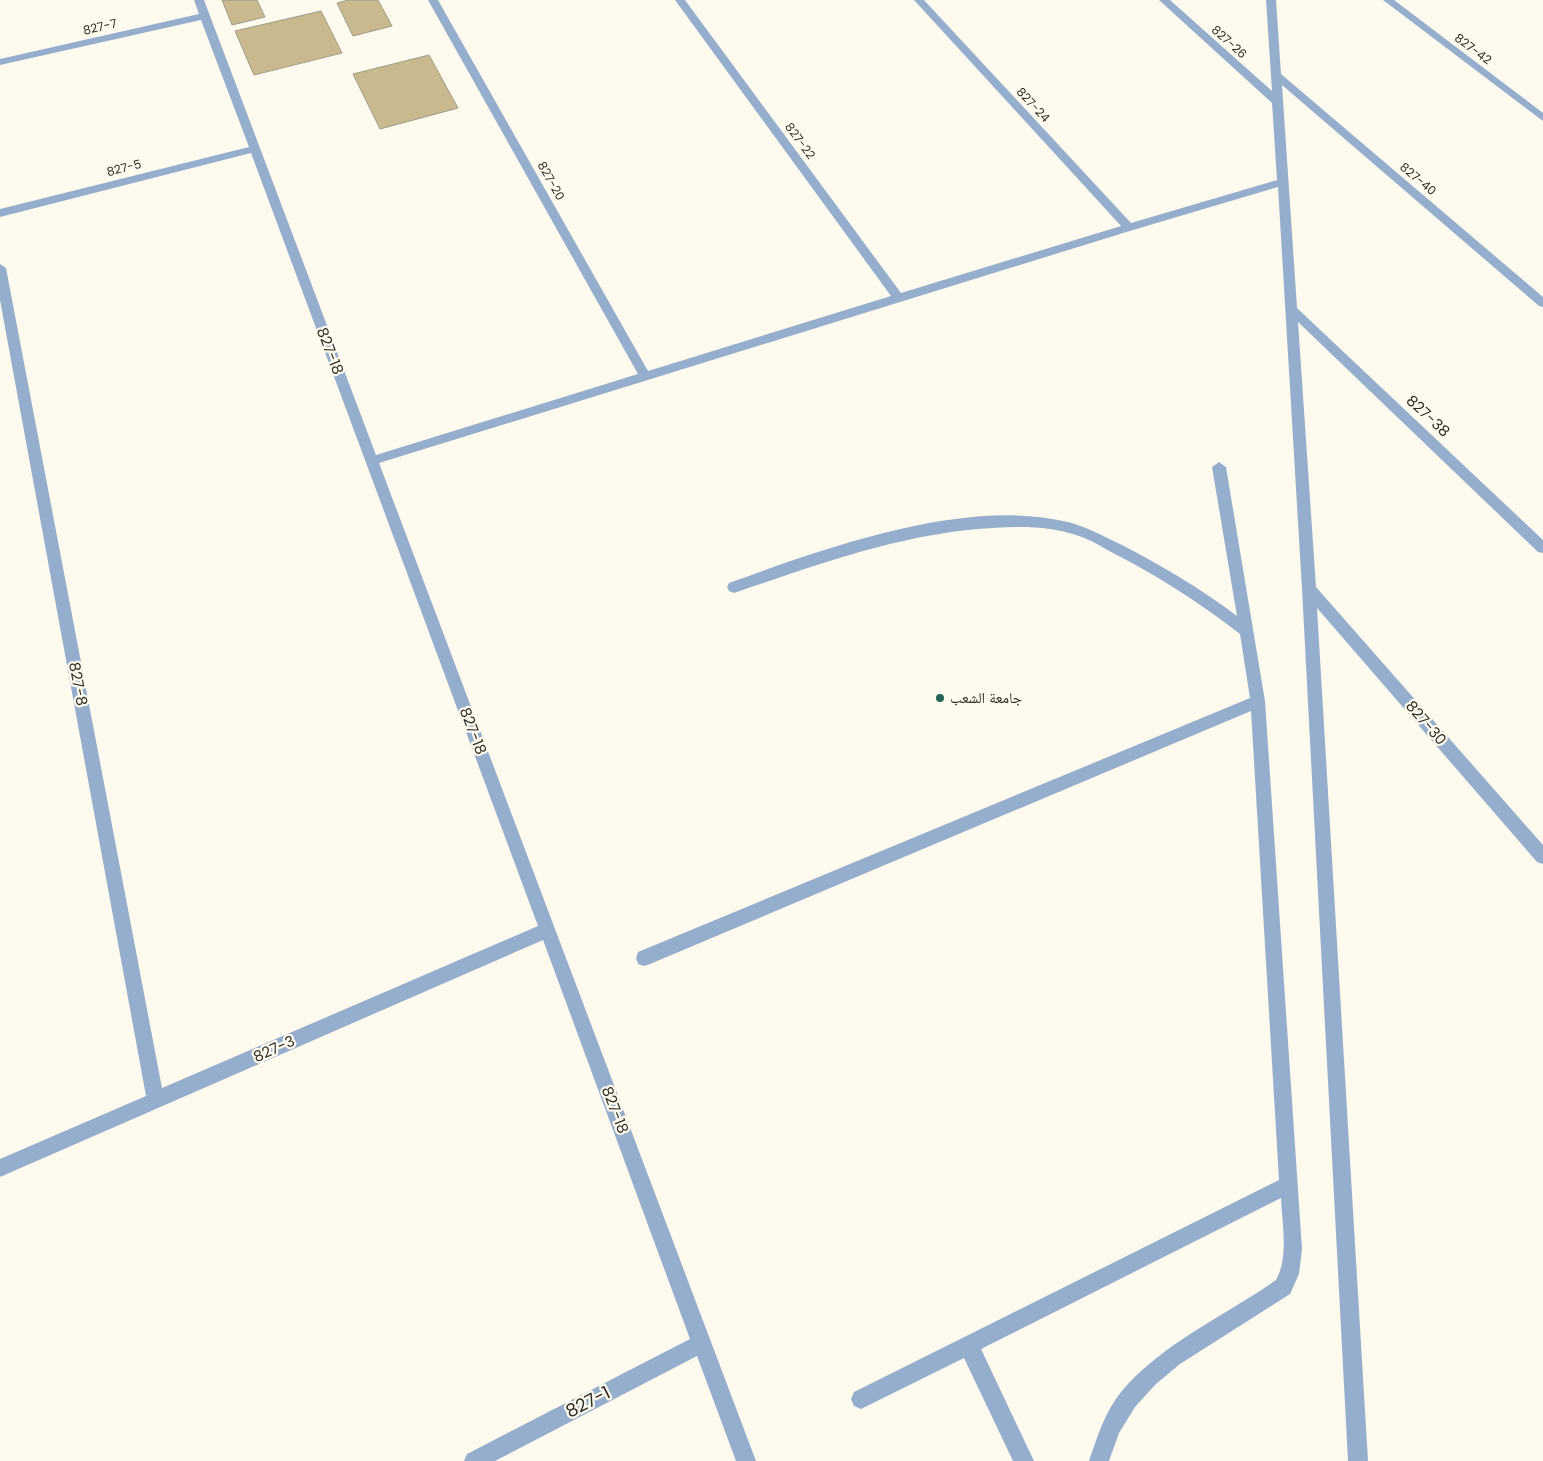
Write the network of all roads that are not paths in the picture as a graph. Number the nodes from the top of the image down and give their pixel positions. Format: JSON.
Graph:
{"nodes":[{"id":1,"x":199,"y":0,"type":"edge"},
{"id":2,"x":433,"y":0,"type":"edge"},
{"id":3,"x":680,"y":0,"type":"edge"},
{"id":4,"x":919,"y":0,"type":"edge"},
{"id":5,"x":1164,"y":0,"type":"edge"},
{"id":6,"x":1271,"y":0,"type":"edge"},
{"id":7,"x":1388,"y":0,"type":"edge"},
{"id":8,"x":205,"y":16,"type":"junction"},
{"id":9,"x":0,"y":62,"type":"edge"},
{"id":10,"x":1276,"y":75,"type":"junction"},
{"id":11,"x":1278,"y":102,"type":"junction"},
{"id":12,"x":1543,"y":118,"type":"edge"},
{"id":13,"x":254,"y":149,"type":"junction"},
{"id":14,"x":1283,"y":182,"type":"junction"},
{"id":15,"x":0,"y":213,"type":"edge"},
{"id":16,"x":1129,"y":227,"type":"junction"},
{"id":17,"x":0,"y":268,"type":"edge"},
{"id":18,"x":898,"y":298,"type":"junction"},
{"id":19,"x":1543,"y":303,"type":"edge"},
{"id":20,"x":1291,"y":309,"type":"junction"},
{"id":21,"x":645,"y":376,"type":"junction"},
{"id":22,"x":371,"y":461,"type":"junction"},
{"id":23,"x":1219,"y":467,"type":"dead end"},
{"id":24,"x":1543,"y":548,"type":"edge"},
{"id":25,"x":734,"y":587,"type":"dead end"},
{"id":26,"x":1309,"y":589,"type":"junction"},
{"id":27,"x":1246,"y":631,"type":"junction"},
{"id":28,"x":1258,"y":701,"type":"junction"},
{"id":29,"x":1543,"y":857,"type":"edge"},
{"id":30,"x":547,"y":930,"type":"junction"},
{"id":31,"x":644,"y":958,"type":"dead end"},
{"id":32,"x":156,"y":1101,"type":"junction"},
{"id":33,"x":0,"y":1168,"type":"edge"},
{"id":34,"x":1288,"y":1185,"type":"junction"},
{"id":35,"x":702,"y":1343,"type":"junction"},
{"id":36,"x":969,"y":1346,"type":"junction"},
{"id":37,"x":862,"y":1400,"type":"dead end"},
{"id":38,"x":474,"y":1461,"type":"edge"},
{"id":39,"x":746,"y":1461,"type":"edge"},
{"id":40,"x":1024,"y":1461,"type":"edge"},
{"id":41,"x":1099,"y":1461,"type":"edge"},
{"id":42,"x":1358,"y":1461,"type":"edge"}],
"edges":[{"from":1,"to":8,"type":"street","name":"827-18"},
{"from":2,"to":21,"type":"street","name":"827-20"},
{"from":3,"to":18,"type":"street","name":"827-22"},
{"from":4,"to":16,"type":"street","name":"827-24"},
{"from":5,"to":11,"type":"street","name":"827-26"},
{"from":6,"to":10,"type":"street"},
{"from":7,"to":12,"type":"street","name":"827-42"},
{"from":8,"to":9,"type":"street","name":"827-7"},
{"from":8,"to":13,"type":"street","name":"827-18"},
{"from":10,"to":11,"type":"street"},
{"from":10,"to":19,"type":"street","name":"827-40"},
{"from":11,"to":14,"type":"street"},
{"from":13,"to":15,"type":"street","name":"827-5"},
{"from":13,"to":22,"type":"street","name":"827-18"},
{"from":14,"to":16,"type":"street"},
{"from":14,"to":20,"type":"street"},
{"from":16,"to":18,"type":"street"},
{"from":17,"to":32,"type":"street","name":"827-8"},
{"from":18,"to":21,"type":"street"},
{"from":20,"to":24,"type":"street","name":"827-38"},
{"from":20,"to":26,"type":"street"},
{"from":21,"to":22,"type":"street"},
{"from":22,"to":30,"type":"street","name":"827-18"},
{"from":23,"to":27,"type":"street"},
{"from":25,"to":27,"type":"street"},
{"from":26,"to":29,"type":"street","name":"827-30"},
{"from":26,"to":42,"type":"street"},
{"from":27,"to":28,"type":"street"},
{"from":28,"to":31,"type":"street"},
{"from":28,"to":34,"type":"street"},
{"from":30,"to":32,"type":"street","name":"827-3"},
{"from":30,"to":35,"type":"street","name":"827-18"},
{"from":32,"to":33,"type":"street","name":"827-3"},
{"from":34,"to":36,"type":"street"},
{"from":34,"to":41,"type":"street"},
{"from":35,"to":38,"type":"street","name":"827-1"},
{"from":35,"to":39,"type":"street","name":"827-18"},
{"from":36,"to":37,"type":"street"},
{"from":36,"to":40,"type":"street"}]}
